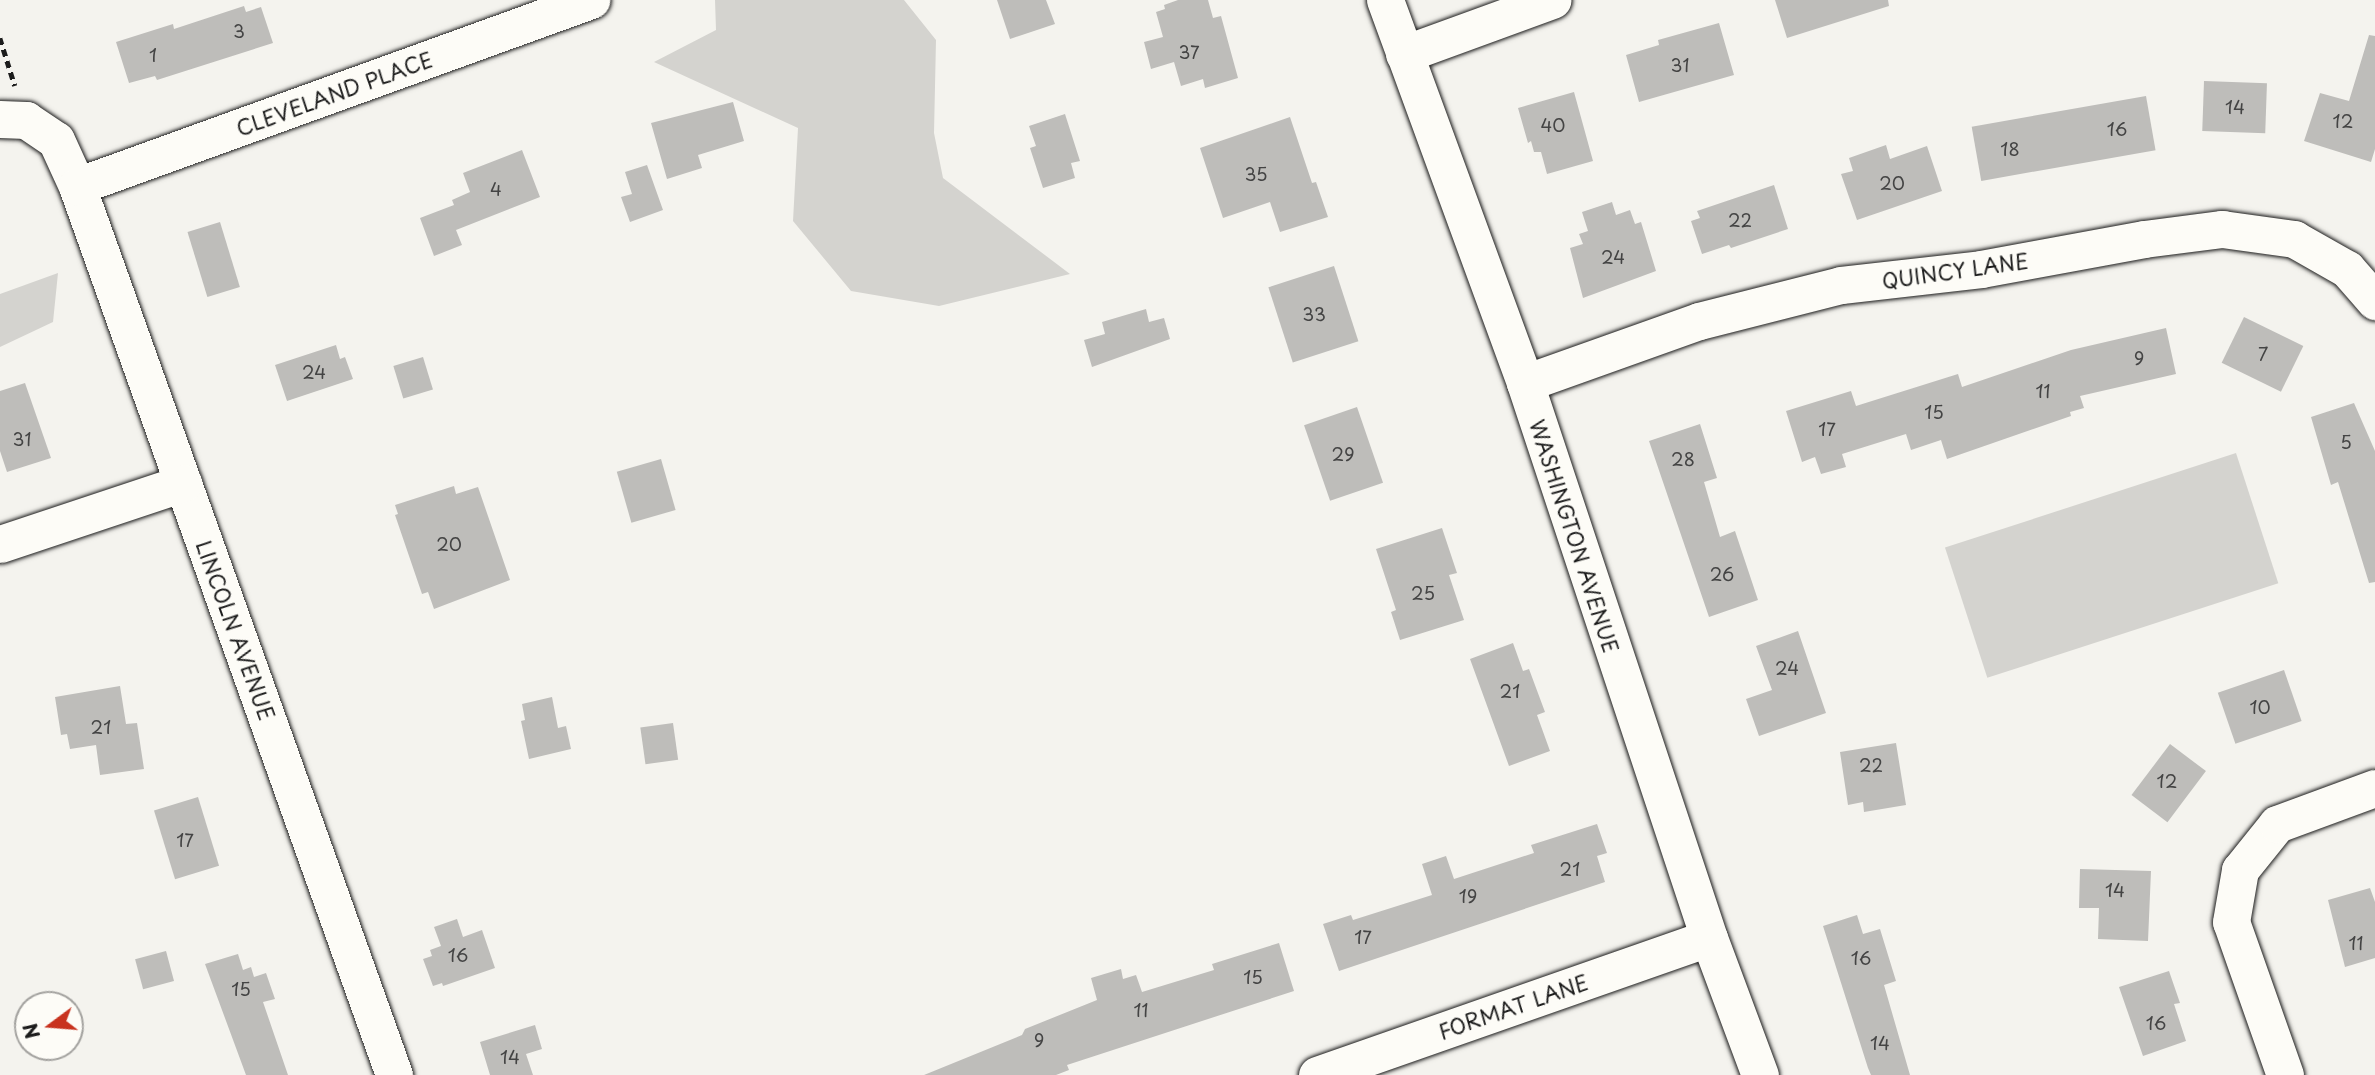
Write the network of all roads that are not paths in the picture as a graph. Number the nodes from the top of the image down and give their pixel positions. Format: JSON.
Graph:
{"nodes":[{"id":1,"x":591,"y":0,"type":"edge"},
{"id":2,"x":1385,"y":0,"type":"edge"},
{"id":3,"x":1552,"y":0,"type":"edge"},
{"id":4,"x":1404,"y":54,"type":"junction"},
{"id":5,"x":13,"y":120,"type":"edge"},
{"id":6,"x":77,"y":186,"type":"junction"},
{"id":7,"x":2375,"y":300,"type":"edge"},
{"id":8,"x":1525,"y":383,"type":"junction"},
{"id":9,"x":183,"y":483,"type":"junction"},
{"id":10,"x":0,"y":544,"type":"edge"},
{"id":11,"x":2375,"y":788,"type":"edge"},
{"id":12,"x":1709,"y":938,"type":"junction"},
{"id":13,"x":394,"y":1075,"type":"edge"},
{"id":14,"x":1317,"y":1075,"type":"edge"},
{"id":15,"x":1760,"y":1075,"type":"edge"},
{"id":16,"x":2285,"y":1075,"type":"edge"}],
"edges":[{"from":1,"to":6,"type":"street","name":"CLEVELAND PLACE"},
{"from":2,"to":4,"type":"street","name":"WASHINGTON AVENUE"},
{"from":3,"to":4,"type":"street"},
{"from":4,"to":8,"type":"street","name":"WASHINGTON AVENUE"},
{"from":5,"to":6,"type":"street","name":"LINCOLN AVENUE"},
{"from":6,"to":9,"type":"street","name":"LINCOLN AVENUE"},
{"from":7,"to":8,"type":"street","name":"QUINCY LANE"},
{"from":8,"to":12,"type":"street","name":"WASHINGTON AVENUE"},
{"from":9,"to":10,"type":"street"},
{"from":9,"to":13,"type":"street","name":"LINCOLN AVENUE"},
{"from":11,"to":16,"type":"street"},
{"from":12,"to":14,"type":"street","name":"FORMAT LANE"},
{"from":12,"to":15,"type":"street","name":"WASHINGTON AVENUE"}]}
